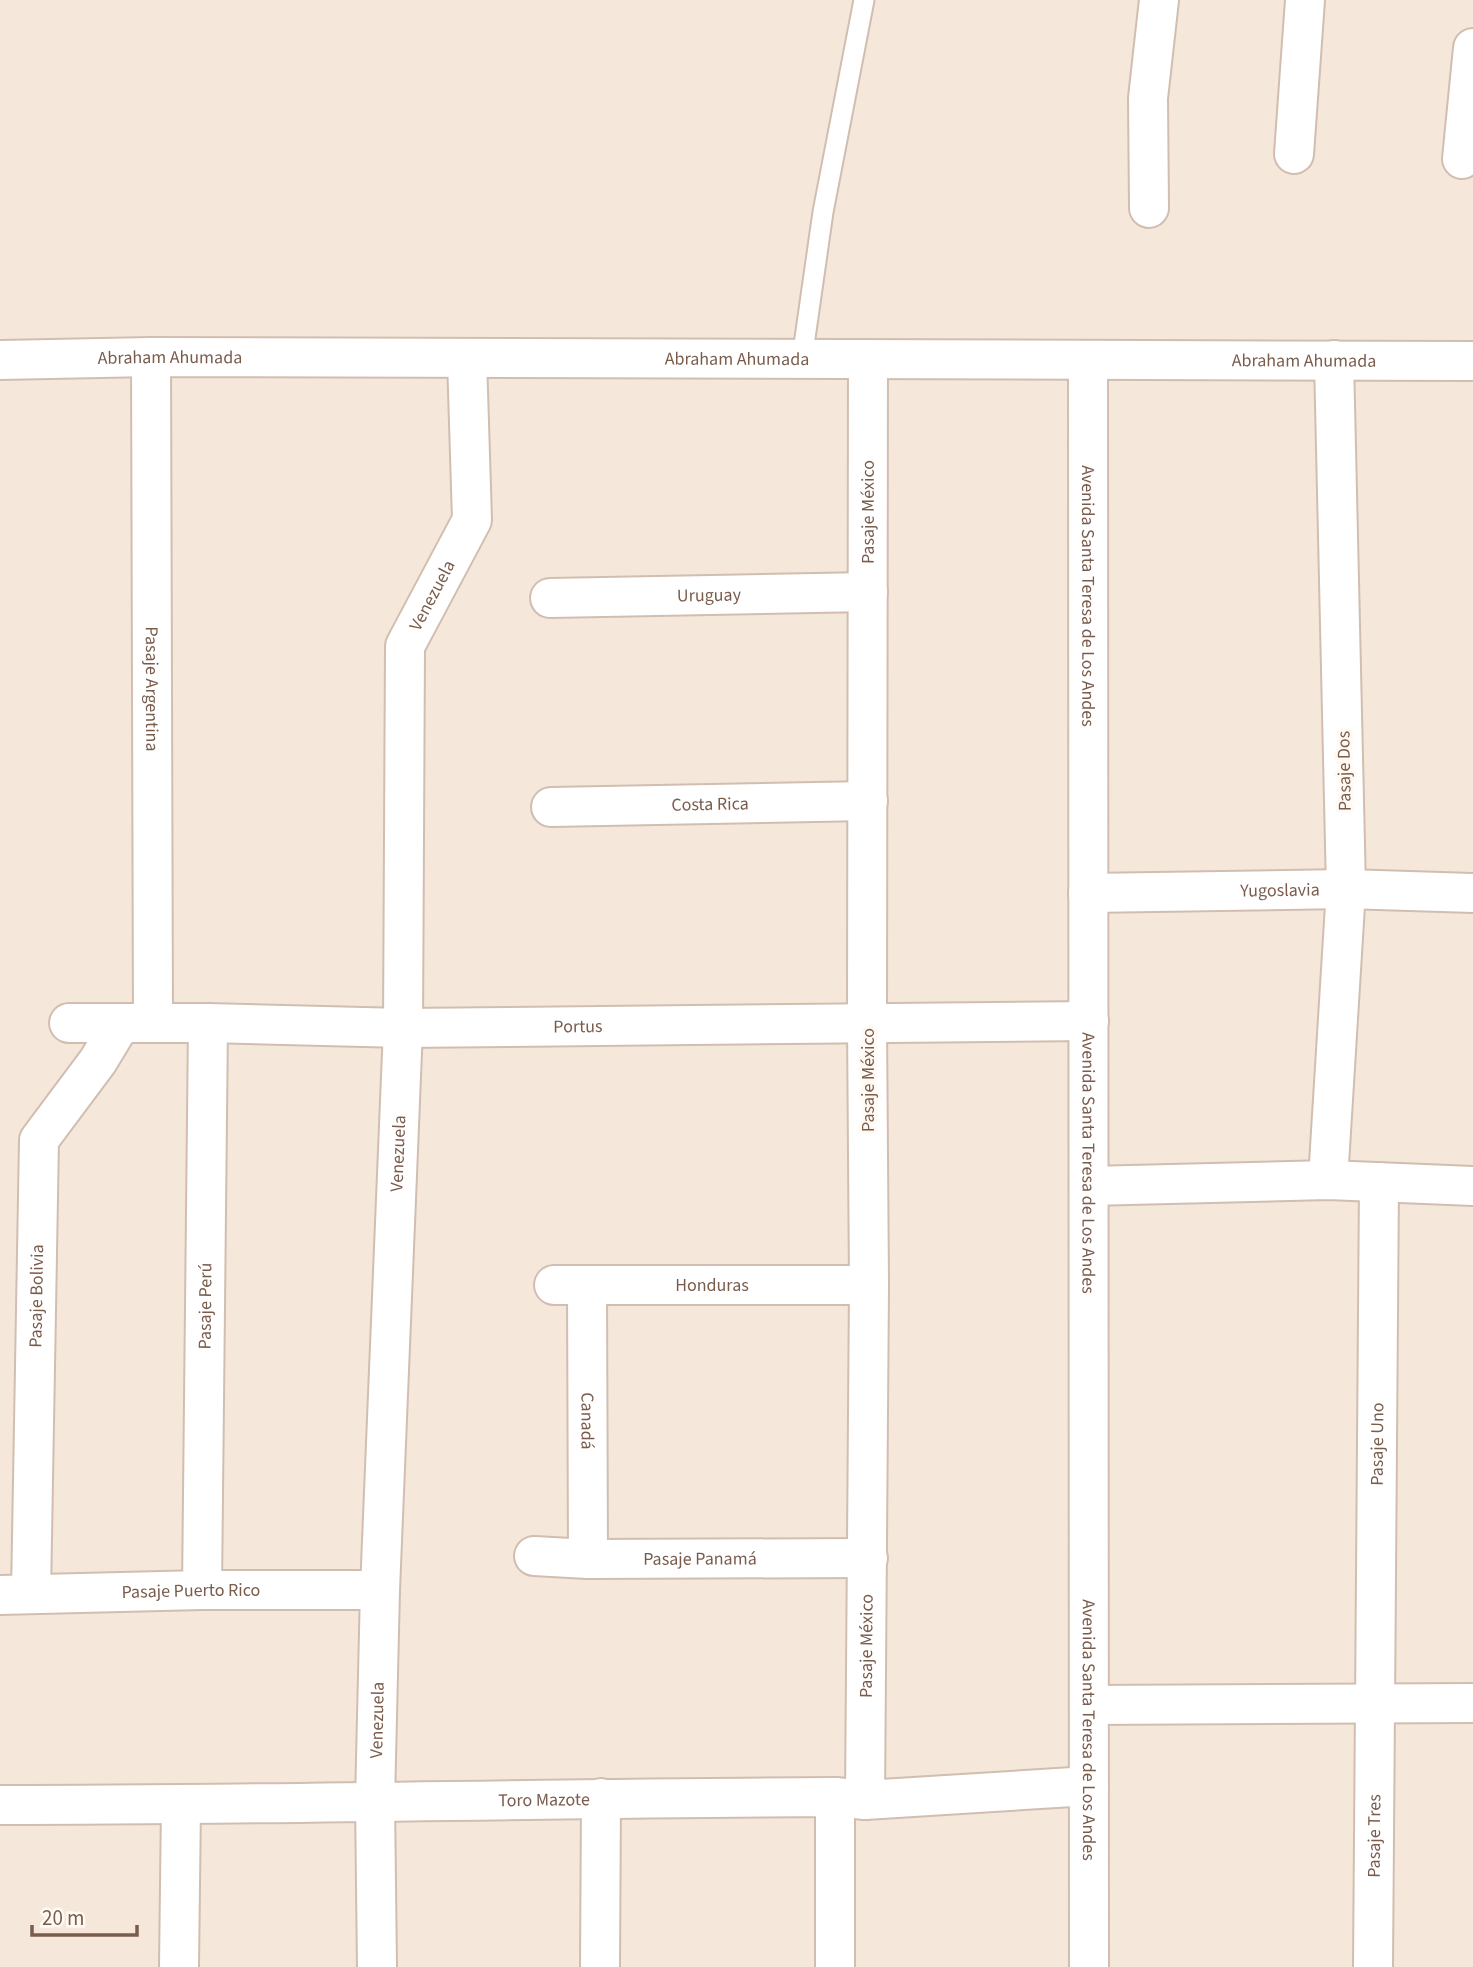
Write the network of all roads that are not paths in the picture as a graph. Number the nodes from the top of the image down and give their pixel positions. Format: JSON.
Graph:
{"nodes":[{"id":1,"x":864,"y":0,"type":"edge"},
{"id":2,"x":1159,"y":0,"type":"edge"},
{"id":3,"x":1305,"y":0,"type":"edge"},
{"id":4,"x":1473,"y":48,"type":"edge"},
{"id":5,"x":1294,"y":154,"type":"dead end"},
{"id":6,"x":1462,"y":159,"type":"dead end"},
{"id":7,"x":1149,"y":208,"type":"dead end"},
{"id":8,"x":151,"y":357,"type":"junction"},
{"id":9,"x":467,"y":358,"type":"junction"},
{"id":10,"x":802,"y":359,"type":"junction"},
{"id":11,"x":868,"y":359,"type":"junction"},
{"id":12,"x":1088,"y":359,"type":"junction"},
{"id":13,"x":0,"y":360,"type":"edge"},
{"id":14,"x":1334,"y":360,"type":"junction"},
{"id":15,"x":1473,"y":361,"type":"edge"},
{"id":16,"x":868,"y":592,"type":"junction"},
{"id":17,"x":550,"y":598,"type":"dead end"},
{"id":18,"x":868,"y":801,"type":"junction"},
{"id":19,"x":551,"y":807,"type":"dead end"},
{"id":20,"x":1346,"y":889,"type":"junction"},
{"id":21,"x":1088,"y":893,"type":"junction"},
{"id":22,"x":1473,"y":893,"type":"edge"},
{"id":23,"x":1088,"y":1021,"type":"junction"},
{"id":24,"x":69,"y":1023,"type":"dead end"},
{"id":25,"x":137,"y":1023,"type":"junction"},
{"id":26,"x":208,"y":1023,"type":"junction"},
{"id":27,"x":867,"y":1023,"type":"junction"},
{"id":28,"x":403,"y":1028,"type":"junction"},
{"id":29,"x":1328,"y":1180,"type":"junction"},
{"id":30,"x":1379,"y":1182,"type":"junction"},
{"id":31,"x":1089,"y":1186,"type":"junction"},
{"id":32,"x":1473,"y":1186,"type":"edge"},
{"id":33,"x":570,"y":1285,"type":"joint"},
{"id":34,"x":870,"y":1285,"type":"junction"},
{"id":35,"x":534,"y":1556,"type":"dead end"},
{"id":36,"x":868,"y":1558,"type":"junction"},
{"id":37,"x":588,"y":1559,"type":"junction"},
{"id":38,"x":202,"y":1590,"type":"junction"},
{"id":39,"x":380,"y":1590,"type":"junction"},
{"id":40,"x":15,"y":1595,"type":"edge"},
{"id":41,"x":1473,"y":1703,"type":"edge"},
{"id":42,"x":1089,"y":1704,"type":"junction"},
{"id":43,"x":1376,"y":1704,"type":"junction"},
{"id":44,"x":1089,"y":1786,"type":"junction"},
{"id":45,"x":601,"y":1798,"type":"junction"},
{"id":46,"x":850,"y":1799,"type":"junction"},
{"id":47,"x":375,"y":1801,"type":"junction"},
{"id":48,"x":0,"y":1805,"type":"edge"},
{"id":49,"x":181,"y":1805,"type":"junction"},
{"id":50,"x":179,"y":1967,"type":"edge"},
{"id":51,"x":377,"y":1967,"type":"edge"},
{"id":52,"x":600,"y":1967,"type":"edge"},
{"id":53,"x":835,"y":1967,"type":"edge"},
{"id":54,"x":1089,"y":1967,"type":"edge"},
{"id":55,"x":1373,"y":1967,"type":"edge"}],
"edges":[{"from":1,"to":10,"type":"lane"},
{"from":2,"to":7,"type":"street"},
{"from":3,"to":5,"type":"street"},
{"from":4,"to":6,"type":"street"},
{"from":8,"to":9,"type":"street","name":"Abraham Ahumada"},
{"from":8,"to":13,"type":"street","name":"Abraham Ahumada"},
{"from":8,"to":25,"type":"street","name":"Pasaje Argentina"},
{"from":9,"to":10,"type":"street","name":"Abraham Ahumada"},
{"from":9,"to":28,"type":"street","name":"Venezuela"},
{"from":10,"to":11,"type":"street","name":"Abraham Ahumada"},
{"from":11,"to":12,"type":"street","name":"Abraham Ahumada"},
{"from":11,"to":16,"type":"street","name":"Pasaje México"},
{"from":12,"to":14,"type":"street","name":"Abraham Ahumada"},
{"from":12,"to":21,"type":"street","name":"Avenida Santa Teresa de Los Andes"},
{"from":14,"to":15,"type":"street","name":"Abraham Ahumada"},
{"from":14,"to":20,"type":"street","name":"Pasaje Dos"},
{"from":16,"to":17,"type":"street","name":"Uruguay"},
{"from":16,"to":18,"type":"street","name":"Pasaje México"},
{"from":18,"to":19,"type":"street","name":"Costa Rica"},
{"from":18,"to":27,"type":"street","name":"Pasaje México"},
{"from":20,"to":21,"type":"street","name":"Yugoslavia"},
{"from":20,"to":22,"type":"street","name":"Yugoslavia"},
{"from":20,"to":29,"type":"street","name":"Pasaje Dos"},
{"from":21,"to":23,"type":"street","name":"Avenida Santa Teresa de Los Andes"},
{"from":23,"to":27,"type":"street","name":"Portus"},
{"from":23,"to":31,"type":"street","name":"Avenida Santa Teresa de Los Andes"},
{"from":24,"to":25,"type":"street","name":"Portus"},
{"from":25,"to":26,"type":"street","name":"Portus"},
{"from":25,"to":40,"type":"street","name":"Pasaje Bolivia"},
{"from":26,"to":28,"type":"street","name":"Portus"},
{"from":26,"to":38,"type":"street","name":"Pasaje Perú"},
{"from":27,"to":28,"type":"street","name":"Portus"},
{"from":27,"to":34,"type":"street","name":"Pasaje México"},
{"from":28,"to":39,"type":"street","name":"Venezuela"},
{"from":29,"to":30,"type":"street"},
{"from":29,"to":31,"type":"street"},
{"from":30,"to":32,"type":"street"},
{"from":30,"to":43,"type":"street","name":"Pasaje Uno"},
{"from":31,"to":42,"type":"street","name":"Avenida Santa Teresa de Los Andes"},
{"from":33,"to":34,"type":"street","name":"Honduras"},
{"from":33,"to":37,"type":"street","name":"Canadá"},
{"from":34,"to":36,"type":"street","name":"Pasaje México"},
{"from":35,"to":37,"type":"street","name":"Pasaje Panamá"},
{"from":36,"to":37,"type":"street","name":"Pasaje Panamá"},
{"from":36,"to":46,"type":"street","name":"Pasaje México"},
{"from":38,"to":39,"type":"street","name":"Pasaje Puerto Rico"},
{"from":38,"to":40,"type":"street","name":"Pasaje Puerto Rico"},
{"from":39,"to":47,"type":"street","name":"Venezuela"},
{"from":41,"to":43,"type":"street"},
{"from":42,"to":43,"type":"street"},
{"from":42,"to":44,"type":"street","name":"Avenida Santa Teresa de Los Andes"},
{"from":43,"to":55,"type":"street","name":"Pasaje Tres"},
{"from":44,"to":46,"type":"street","name":"Toro Mazote"},
{"from":44,"to":54,"type":"street","name":"Avenida Santa Teresa de Los Andes"},
{"from":45,"to":46,"type":"street","name":"Toro Mazote"},
{"from":45,"to":47,"type":"street","name":"Toro Mazote"},
{"from":45,"to":52,"type":"street"},
{"from":46,"to":53,"type":"street","name":"Pasaje México"},
{"from":47,"to":49,"type":"street","name":"Toro Mazote"},
{"from":47,"to":51,"type":"street","name":"Venezuela"},
{"from":48,"to":49,"type":"street","name":"Toro Mazote"},
{"from":49,"to":50,"type":"street"}]}
